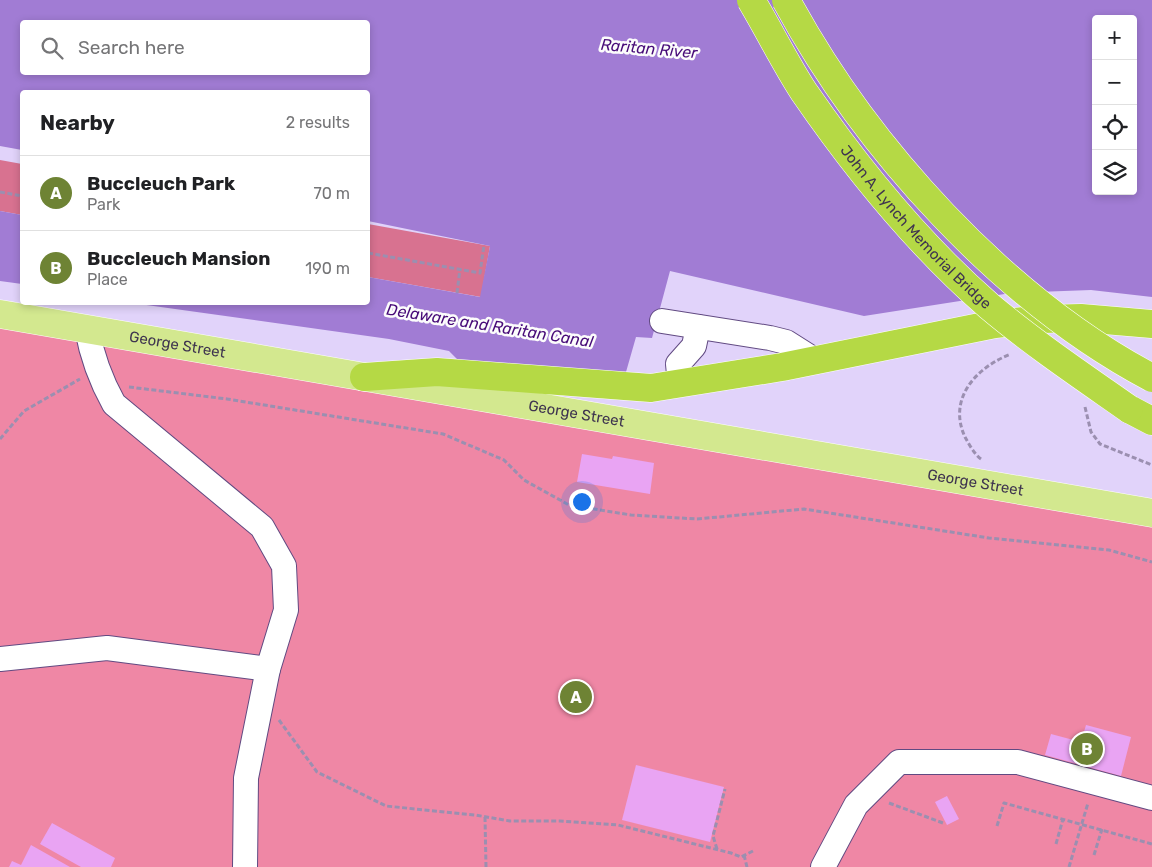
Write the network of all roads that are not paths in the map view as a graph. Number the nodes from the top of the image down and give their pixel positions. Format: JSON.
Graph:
{"nodes":[{"id":1,"x":751,"y":0,"type":"edge"},
{"id":2,"x":786,"y":0,"type":"edge"},
{"id":3,"x":0,"y":314,"type":"edge"},
{"id":4,"x":662,"y":321,"type":"dead end"},
{"id":5,"x":1152,"y":324,"type":"edge"},
{"id":6,"x":698,"y":327,"type":"junction"},
{"id":7,"x":87,"y":330,"type":"junction"},
{"id":8,"x":816,"y":361,"type":"junction"},
{"id":9,"x":364,"y":377,"type":"junction"},
{"id":10,"x":1152,"y":378,"type":"edge"},
{"id":11,"x":680,"y":384,"type":"junction"},
{"id":12,"x":1141,"y":415,"type":"edge"},
{"id":13,"x":1152,"y":513,"type":"edge"},
{"id":14,"x":0,"y":659,"type":"edge"},
{"id":15,"x":268,"y":669,"type":"junction"},
{"id":16,"x":1152,"y":798,"type":"edge"},
{"id":17,"x":244,"y":867,"type":"edge"},
{"id":18,"x":823,"y":867,"type":"edge"}],
"edges":[{"from":1,"to":12,"type":"highway","name":"John A. Lynch Memorial Bridge","bridge":true},
{"from":2,"to":10,"type":"highway","name":"John A. Lynch Memorial Bridge","bridge":true},
{"from":3,"to":7,"type":"main road","name":"George Street"},
{"from":4,"to":6,"type":"lane"},
{"from":5,"to":8,"type":"highway"},
{"from":6,"to":8,"type":"lane"},
{"from":6,"to":11,"type":"lane"},
{"from":7,"to":9,"type":"main road","name":"George Street"},
{"from":7,"to":15,"type":"lane"},
{"from":8,"to":11,"type":"highway"},
{"from":9,"to":11,"type":"highway"},
{"from":9,"to":13,"type":"main road","name":"George Street"},
{"from":14,"to":15,"type":"lane"},
{"from":15,"to":17,"type":"lane"},
{"from":16,"to":18,"type":"lane"}]}
